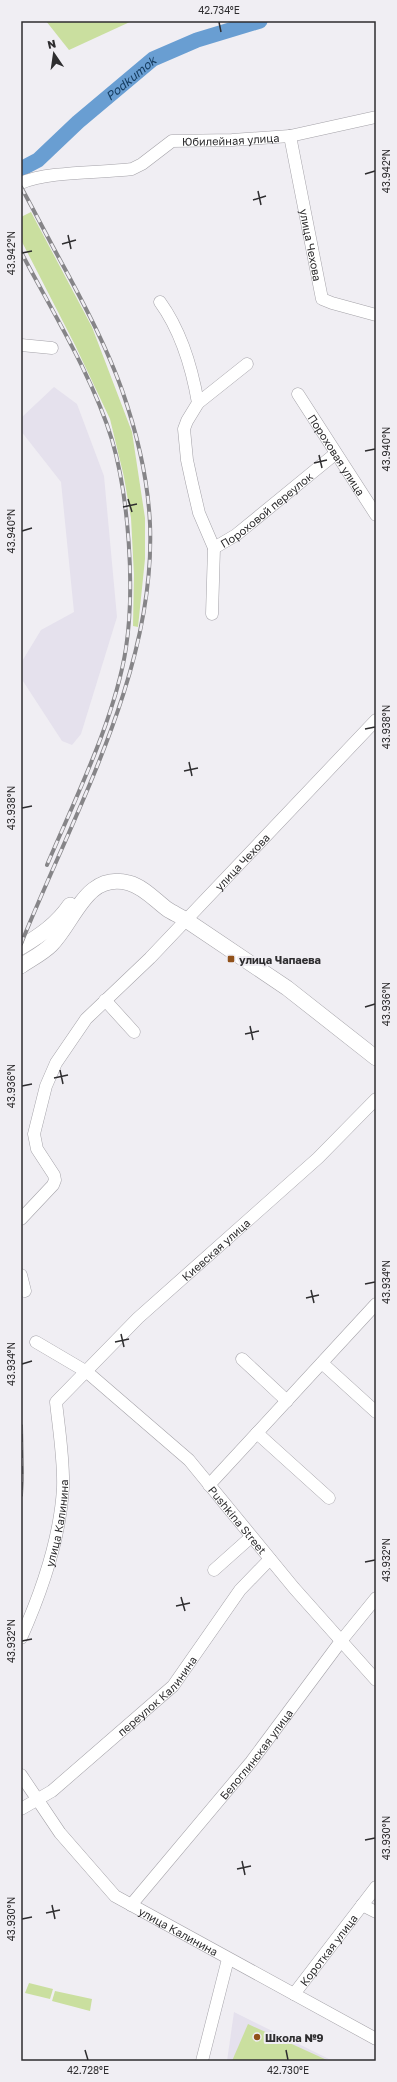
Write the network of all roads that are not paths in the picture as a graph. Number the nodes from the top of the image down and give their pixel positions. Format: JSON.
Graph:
{"nodes":[{"id":1,"x":376,"y":117,"type":"edge"},
{"id":2,"x":290,"y":136,"type":"junction"},
{"id":3,"x":21,"y":183,"type":"edge"},
{"id":4,"x":160,"y":302,"type":"dead end"},
{"id":5,"x":376,"y":315,"type":"edge"},
{"id":6,"x":21,"y":345,"type":"edge"},
{"id":7,"x":52,"y":348,"type":"dead end"},
{"id":8,"x":247,"y":364,"type":"dead end"},
{"id":9,"x":298,"y":394,"type":"dead end"},
{"id":10,"x":198,"y":403,"type":"junction"},
{"id":11,"x":335,"y":454,"type":"junction"},
{"id":12,"x":376,"y":515,"type":"edge"},
{"id":13,"x":214,"y":548,"type":"junction"},
{"id":14,"x":212,"y":614,"type":"dead end"},
{"id":15,"x":376,"y":720,"type":"edge"},
{"id":16,"x":186,"y":920,"type":"junction"},
{"id":17,"x":21,"y":947,"type":"edge"},
{"id":18,"x":21,"y":966,"type":"edge"},
{"id":19,"x":106,"y":1000,"type":"junction"},
{"id":20,"x":134,"y":1032,"type":"dead end"},
{"id":21,"x":376,"y":1058,"type":"edge"},
{"id":22,"x":376,"y":1099,"type":"edge"},
{"id":23,"x":21,"y":1219,"type":"edge"},
{"id":24,"x":21,"y":1275,"type":"edge"},
{"id":25,"x":25,"y":1291,"type":"dead end"},
{"id":26,"x":376,"y":1304,"type":"edge"},
{"id":27,"x":36,"y":1342,"type":"dead end"},
{"id":28,"x":242,"y":1359,"type":"dead end"},
{"id":29,"x":322,"y":1363,"type":"junction"},
{"id":30,"x":87,"y":1372,"type":"junction"},
{"id":31,"x":287,"y":1400,"type":"junction"},
{"id":32,"x":56,"y":1402,"type":"joint"},
{"id":33,"x":376,"y":1412,"type":"edge"},
{"id":34,"x":257,"y":1433,"type":"junction"},
{"id":35,"x":209,"y":1485,"type":"junction"},
{"id":36,"x":330,"y":1498,"type":"dead end"},
{"id":37,"x":251,"y":1537,"type":"junction"},
{"id":38,"x":270,"y":1559,"type":"junction"},
{"id":39,"x":214,"y":1570,"type":"dead end"},
{"id":40,"x":376,"y":1598,"type":"edge"},
{"id":41,"x":21,"y":1638,"type":"edge"},
{"id":42,"x":341,"y":1640,"type":"junction"},
{"id":43,"x":376,"y":1680,"type":"edge"},
{"id":44,"x":21,"y":1775,"type":"edge"},
{"id":45,"x":38,"y":1801,"type":"junction"},
{"id":46,"x":21,"y":1809,"type":"edge"},
{"id":47,"x":376,"y":1887,"type":"edge"},
{"id":48,"x":131,"y":1905,"type":"junction"},
{"id":49,"x":362,"y":1905,"type":"junction"},
{"id":50,"x":376,"y":1912,"type":"edge"},
{"id":51,"x":228,"y":1959,"type":"junction"},
{"id":52,"x":294,"y":1994,"type":"junction"},
{"id":53,"x":376,"y":2039,"type":"edge"},
{"id":54,"x":202,"y":2061,"type":"edge"}],
"edges":[{"from":1,"to":2,"type":"street","name":"Юбилейная улица"},
{"from":2,"to":3,"type":"street","name":"Юбилейная улица"},
{"from":2,"to":5,"type":"street","name":"улица Чехова"},
{"from":4,"to":10,"type":"street"},
{"from":6,"to":7,"type":"street"},
{"from":8,"to":10,"type":"street","name":"Пороховой переулок"},
{"from":9,"to":11,"type":"street","name":"Пороховая улица"},
{"from":10,"to":13,"type":"street","name":"Пороховой переулок"},
{"from":11,"to":12,"type":"street","name":"Пороховая улица"},
{"from":11,"to":13,"type":"street","name":"Пороховой переулок"},
{"from":13,"to":14,"type":"street","name":"Пороховой переулок"},
{"from":15,"to":16,"type":"street","name":"улица Чехова"},
{"from":16,"to":17,"type":"main road"},
{"from":16,"to":18,"type":"main road"},
{"from":16,"to":19,"type":"street","name":"улица Чехова"},
{"from":16,"to":21,"type":"main road"},
{"from":19,"to":20,"type":"street"},
{"from":19,"to":23,"type":"street","name":"улица Чехова"},
{"from":22,"to":30,"type":"street","name":"Киевская улица"},
{"from":24,"to":25,"type":"street"},
{"from":26,"to":29,"type":"street"},
{"from":27,"to":30,"type":"street","name":"Pushkina Street"},
{"from":28,"to":31,"type":"street"},
{"from":29,"to":31,"type":"street"},
{"from":29,"to":33,"type":"street"},
{"from":30,"to":32,"type":"street","name":"Киевская улица"},
{"from":30,"to":35,"type":"street","name":"Pushkina Street"},
{"from":31,"to":34,"type":"street"},
{"from":32,"to":41,"type":"street","name":"улица Калинина"},
{"from":34,"to":35,"type":"street"},
{"from":34,"to":36,"type":"street"},
{"from":35,"to":37,"type":"street","name":"Pushkina Street"},
{"from":37,"to":38,"type":"street","name":"Pushkina Street"},
{"from":37,"to":39,"type":"street"},
{"from":38,"to":42,"type":"street","name":"Pushkina Street"},
{"from":38,"to":45,"type":"street","name":"переулок Калинина"},
{"from":40,"to":42,"type":"street","name":"Белоглинская улица"},
{"from":42,"to":43,"type":"street","name":"Pushkina Street"},
{"from":42,"to":48,"type":"street","name":"Белоглинская улица"},
{"from":44,"to":45,"type":"street","name":"улица Калинина"},
{"from":45,"to":46,"type":"street","name":"переулок Калинина"},
{"from":45,"to":48,"type":"street","name":"улица Калинина"},
{"from":47,"to":49,"type":"street","name":"Короткая улица"},
{"from":48,"to":51,"type":"street","name":"улица Калинина"},
{"from":49,"to":50,"type":"street","name":"Короткая улица"},
{"from":49,"to":52,"type":"street","name":"Короткая улица"},
{"from":51,"to":52,"type":"street","name":"улица Калинина"},
{"from":51,"to":54,"type":"street"},
{"from":52,"to":53,"type":"street","name":"улица Калинина"}]}
